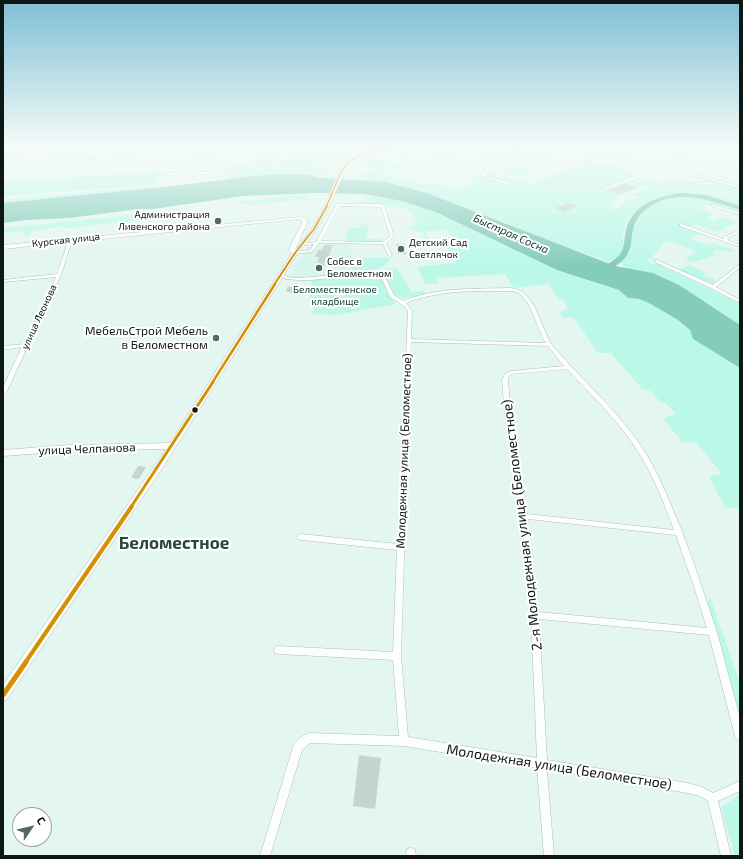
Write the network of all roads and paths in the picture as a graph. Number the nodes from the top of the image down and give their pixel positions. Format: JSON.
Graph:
{"nodes":[{"id":1,"x":337,"y":185,"type":"edge"},
{"id":2,"x":615,"y":185,"type":"edge"},
{"id":3,"x":604,"y":189,"type":"dead end"},
{"id":4,"x":713,"y":205,"type":"dead end"},
{"id":5,"x":740,"y":214,"type":"edge"},
{"id":6,"x":681,"y":225,"type":"dead end"},
{"id":7,"x":740,"y":231,"type":"edge"},
{"id":8,"x":70,"y":240,"type":"junction"},
{"id":9,"x":296,"y":241,"type":"junction"},
{"id":10,"x":305,"y":243,"type":"junction"},
{"id":11,"x":318,"y":243,"type":"junction"},
{"id":12,"x":385,"y":243,"type":"junction"},
{"id":13,"x":733,"y":244,"type":"junction"},
{"id":14,"x":740,"y":246,"type":"edge"},
{"id":15,"x":3,"y":247,"type":"edge"},
{"id":16,"x":295,"y":253,"type":"junction"},
{"id":17,"x":390,"y":255,"type":"dead end"},
{"id":18,"x":656,"y":262,"type":"dead end"},
{"id":19,"x":740,"y":265,"type":"edge"},
{"id":20,"x":59,"y":275,"type":"junction"},
{"id":21,"x":281,"y":275,"type":"junction"},
{"id":22,"x":3,"y":281,"type":"edge"},
{"id":23,"x":713,"y":286,"type":"junction"},
{"id":24,"x":403,"y":302,"type":"junction"},
{"id":25,"x":740,"y":302,"type":"edge"},
{"id":26,"x":409,"y":340,"type":"junction"},
{"id":27,"x":549,"y":344,"type":"junction"},
{"id":28,"x":25,"y":345,"type":"junction"},
{"id":29,"x":3,"y":348,"type":"edge"},
{"id":30,"x":568,"y":367,"type":"junction"},
{"id":31,"x":3,"y":393,"type":"edge"},
{"id":32,"x":171,"y":446,"type":"junction"},
{"id":33,"x":3,"y":453,"type":"edge"},
{"id":34,"x":524,"y":516,"type":"junction"},
{"id":35,"x":680,"y":533,"type":"junction"},
{"id":36,"x":301,"y":537,"type":"dead end"},
{"id":37,"x":400,"y":547,"type":"junction"},
{"id":38,"x":535,"y":615,"type":"junction"},
{"id":39,"x":713,"y":632,"type":"junction"},
{"id":40,"x":278,"y":650,"type":"dead end"},
{"id":41,"x":397,"y":656,"type":"junction"},
{"id":42,"x":3,"y":695,"type":"edge"},
{"id":43,"x":740,"y":736,"type":"edge"},
{"id":44,"x":404,"y":741,"type":"junction"},
{"id":45,"x":542,"y":765,"type":"junction"},
{"id":46,"x":740,"y":788,"type":"edge"},
{"id":47,"x":712,"y":798,"type":"junction"},
{"id":48,"x":265,"y":856,"type":"edge"},
{"id":49,"x":549,"y":856,"type":"edge"},
{"id":50,"x":726,"y":856,"type":"edge"}],
"edges":[{"from":1,"to":10,"type":"street"},
{"from":2,"to":3,"type":"street"},
{"from":4,"to":5,"type":"street"},
{"from":6,"to":13,"type":"street"},
{"from":7,"to":13,"type":"street"},
{"from":8,"to":9,"type":"street","name":"Курская улица"},
{"from":8,"to":15,"type":"street","name":"Курская улица"},
{"from":8,"to":20,"type":"street","name":"улица Леонова"},
{"from":9,"to":10,"type":"street"},
{"from":9,"to":16,"type":"street","name":"Курская улица"},
{"from":10,"to":11,"type":"street"},
{"from":10,"to":16,"type":"street"},
{"from":11,"to":12,"type":"street"},
{"from":11,"to":12,"type":"street"},
{"from":11,"to":16,"type":"street"},
{"from":12,"to":17,"type":"street"},
{"from":13,"to":14,"type":"street"},
{"from":16,"to":21,"type":"street"},
{"from":18,"to":23,"type":"street"},
{"from":19,"to":23,"type":"street"},
{"from":20,"to":22,"type":"street"},
{"from":20,"to":28,"type":"street","name":"улица Леонова"},
{"from":21,"to":24,"type":"street","name":"Молодежная улица (Беломестное)"},
{"from":21,"to":32,"type":"street"},
{"from":23,"to":25,"type":"street"},
{"from":24,"to":26,"type":"street","name":"Молодежная улица (Беломестное)"},
{"from":24,"to":27,"type":"street"},
{"from":26,"to":27,"type":"street"},
{"from":26,"to":37,"type":"street","name":"Молодежная улица (Беломестное)"},
{"from":27,"to":30,"type":"street"},
{"from":28,"to":29,"type":"street"},
{"from":28,"to":31,"type":"street","name":"улица Леонова"},
{"from":30,"to":34,"type":"street","name":"2-я Молодежная улица (Беломестное)"},
{"from":30,"to":35,"type":"street"},
{"from":32,"to":33,"type":"street","name":"улица Челпанова"},
{"from":32,"to":42,"type":"street"},
{"from":34,"to":35,"type":"street"},
{"from":34,"to":38,"type":"street","name":"2-я Молодежная улица (Беломестное)"},
{"from":35,"to":39,"type":"street"},
{"from":36,"to":37,"type":"street"},
{"from":37,"to":41,"type":"street","name":"Молодежная улица (Беломестное)"},
{"from":38,"to":39,"type":"street"},
{"from":38,"to":45,"type":"street","name":"2-я Молодежная улица (Беломестное)"},
{"from":39,"to":43,"type":"street"},
{"from":40,"to":41,"type":"street"},
{"from":41,"to":44,"type":"street","name":"Молодежная улица (Беломестное)"},
{"from":44,"to":45,"type":"street","name":"Молодежная улица (Беломестное)"},
{"from":44,"to":48,"type":"street","name":"Молодежная улица (Беломестное)"},
{"from":45,"to":47,"type":"street","name":"Молодежная улица (Беломестное)"},
{"from":45,"to":49,"type":"street","name":"2-я Молодежная улица (Беломестное)"},
{"from":46,"to":47,"type":"street"},
{"from":47,"to":50,"type":"street"}]}
